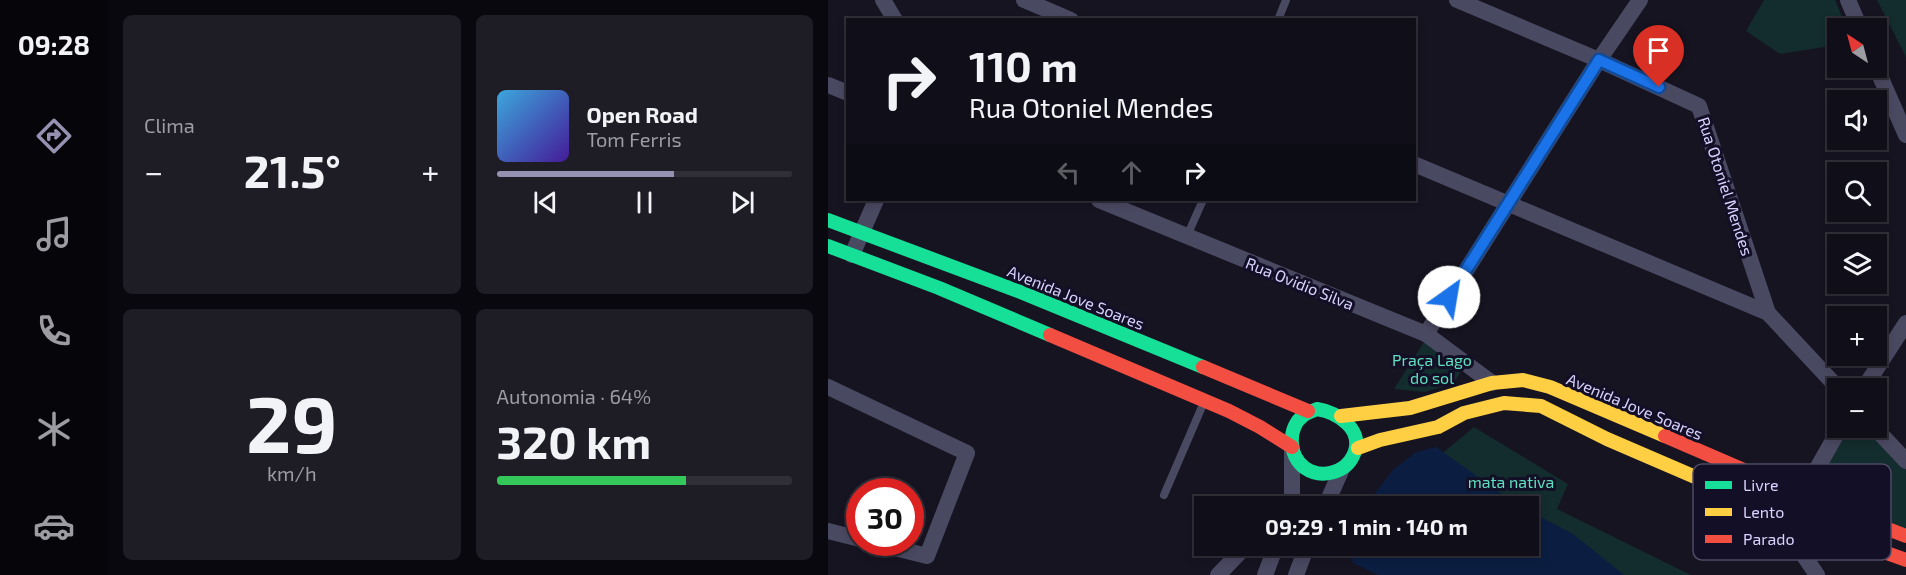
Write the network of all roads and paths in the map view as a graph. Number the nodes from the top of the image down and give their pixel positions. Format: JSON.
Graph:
{"nodes":[{"id":1,"x":883,"y":0,"type":"edge"},
{"id":2,"x":1024,"y":0,"type":"edge"},
{"id":3,"x":1286,"y":0,"type":"edge"},
{"id":4,"x":1457,"y":0,"type":"edge"},
{"id":5,"x":1640,"y":0,"type":"edge"},
{"id":6,"x":1848,"y":0,"type":"edge"},
{"id":7,"x":894,"y":18,"type":"edge"},
{"id":8,"x":1066,"y":18,"type":"edge"},
{"id":9,"x":1279,"y":18,"type":"edge"},
{"id":10,"x":1856,"y":18,"type":"edge"},
{"id":11,"x":1599,"y":60,"type":"junction"},
{"id":12,"x":1881,"y":78,"type":"edge"},
{"id":13,"x":828,"y":84,"type":"edge"},
{"id":14,"x":846,"y":92,"type":"edge"},
{"id":15,"x":1906,"y":135,"type":"edge"},
{"id":16,"x":1416,"y":165,"type":"edge"},
{"id":17,"x":876,"y":201,"type":"edge"},
{"id":18,"x":1101,"y":201,"type":"edge"},
{"id":19,"x":1203,"y":201,"type":"edge"},
{"id":20,"x":1509,"y":203,"type":"junction"},
{"id":21,"x":828,"y":220,"type":"edge"},
{"id":22,"x":862,"y":233,"type":"junction"},
{"id":23,"x":1187,"y":236,"type":"junction"},
{"id":24,"x":828,"y":246,"type":"edge"},
{"id":25,"x":852,"y":255,"type":"junction"},
{"id":26,"x":1768,"y":313,"type":"junction"},
{"id":27,"x":1906,"y":324,"type":"edge"},
{"id":28,"x":1426,"y":334,"type":"junction"},
{"id":29,"x":1829,"y":378,"type":"edge"},
{"id":30,"x":1871,"y":378,"type":"edge"},
{"id":31,"x":1492,"y":383,"type":"junction"},
{"id":32,"x":828,"y":387,"type":"edge"},
{"id":33,"x":1205,"y":402,"type":"junction"},
{"id":34,"x":1308,"y":411,"type":"junction"},
{"id":35,"x":1341,"y":416,"type":"junction"},
{"id":36,"x":1834,"y":438,"type":"edge"},
{"id":37,"x":1884,"y":438,"type":"edge"},
{"id":38,"x":1292,"y":447,"type":"junction"},
{"id":39,"x":1358,"y":448,"type":"junction"},
{"id":40,"x":1906,"y":461,"type":"edge"},
{"id":41,"x":1729,"y":464,"type":"edge"},
{"id":42,"x":1819,"y":464,"type":"edge"},
{"id":43,"x":1341,"y":471,"type":"junction"},
{"id":44,"x":1693,"y":476,"type":"edge"},
{"id":45,"x":1164,"y":495,"type":"dead end"},
{"id":46,"x":1290,"y":496,"type":"edge"},
{"id":47,"x":1330,"y":496,"type":"edge"},
{"id":48,"x":1891,"y":530,"type":"edge"},
{"id":49,"x":828,"y":531,"type":"edge"},
{"id":50,"x":846,"y":536,"type":"edge"},
{"id":51,"x":1906,"y":536,"type":"edge"},
{"id":52,"x":924,"y":555,"type":"edge"},
{"id":53,"x":1891,"y":555,"type":"edge"},
{"id":54,"x":1236,"y":556,"type":"edge"},
{"id":55,"x":1272,"y":556,"type":"edge"},
{"id":56,"x":1303,"y":556,"type":"edge"},
{"id":57,"x":1807,"y":560,"type":"edge"},
{"id":58,"x":1906,"y":561,"type":"edge"},
{"id":59,"x":1218,"y":575,"type":"edge"},
{"id":60,"x":1265,"y":575,"type":"edge"},
{"id":61,"x":1296,"y":575,"type":"edge"},
{"id":62,"x":1817,"y":575,"type":"edge"}],
"edges":[{"from":1,"to":7,"type":"street"},
{"from":2,"to":8,"type":"street"},
{"from":3,"to":9,"type":"lane"},
{"from":4,"to":11,"type":"street","name":"Rua Otoniel Mendes"},
{"from":5,"to":11,"type":"street"},
{"from":6,"to":10,"type":"street"},
{"from":11,"to":20,"type":"street"},
{"from":11,"to":26,"type":"street","name":"Rua Otoniel Mendes"},
{"from":12,"to":15,"type":"street"},
{"from":13,"to":14,"type":"street"},
{"from":16,"to":20,"type":"street"},
{"from":17,"to":22,"type":"street"},
{"from":18,"to":23,"type":"street","name":"Rua Ovidio Silva"},
{"from":19,"to":23,"type":"lane"},
{"from":20,"to":26,"type":"street"},
{"from":20,"to":28,"type":"street"},
{"from":21,"to":22,"type":"main road","name":"Avenida Jove Soares"},
{"from":22,"to":25,"type":"street"},
{"from":22,"to":34,"type":"main road","name":"Avenida Jove Soares"},
{"from":23,"to":28,"type":"street","name":"Rua Ovidio Silva"},
{"from":24,"to":25,"type":"main road"},
{"from":25,"to":33,"type":"main road"},
{"from":26,"to":29,"type":"street"},
{"from":27,"to":30,"type":"street"},
{"from":28,"to":31,"type":"street","name":"Rua Ovidio Silva"},
{"from":31,"to":35,"type":"main road","name":"Avenida Jove Soares"},
{"from":31,"to":41,"type":"main road","name":"Avenida Jove Soares"},
{"from":32,"to":52,"type":"street"},
{"from":33,"to":38,"type":"main road"},
{"from":33,"to":45,"type":"lane"},
{"from":34,"to":35,"type":"main road","name":"Avenida Jove Soares"},
{"from":34,"to":38,"type":"main road"},
{"from":35,"to":39,"type":"main road"},
{"from":36,"to":42,"type":"street"},
{"from":37,"to":40,"type":"street"},
{"from":38,"to":43,"type":"main road"},
{"from":38,"to":46,"type":"street"},
{"from":39,"to":43,"type":"main road"},
{"from":39,"to":44,"type":"main road"},
{"from":43,"to":47,"type":"street"},
{"from":48,"to":51,"type":"main road","name":"Avenida Jove Soares"},
{"from":49,"to":50,"type":"street"},
{"from":53,"to":58,"type":"main road"},
{"from":54,"to":59,"type":"street"},
{"from":55,"to":60,"type":"street"},
{"from":56,"to":61,"type":"street"},
{"from":57,"to":62,"type":"street"}]}
